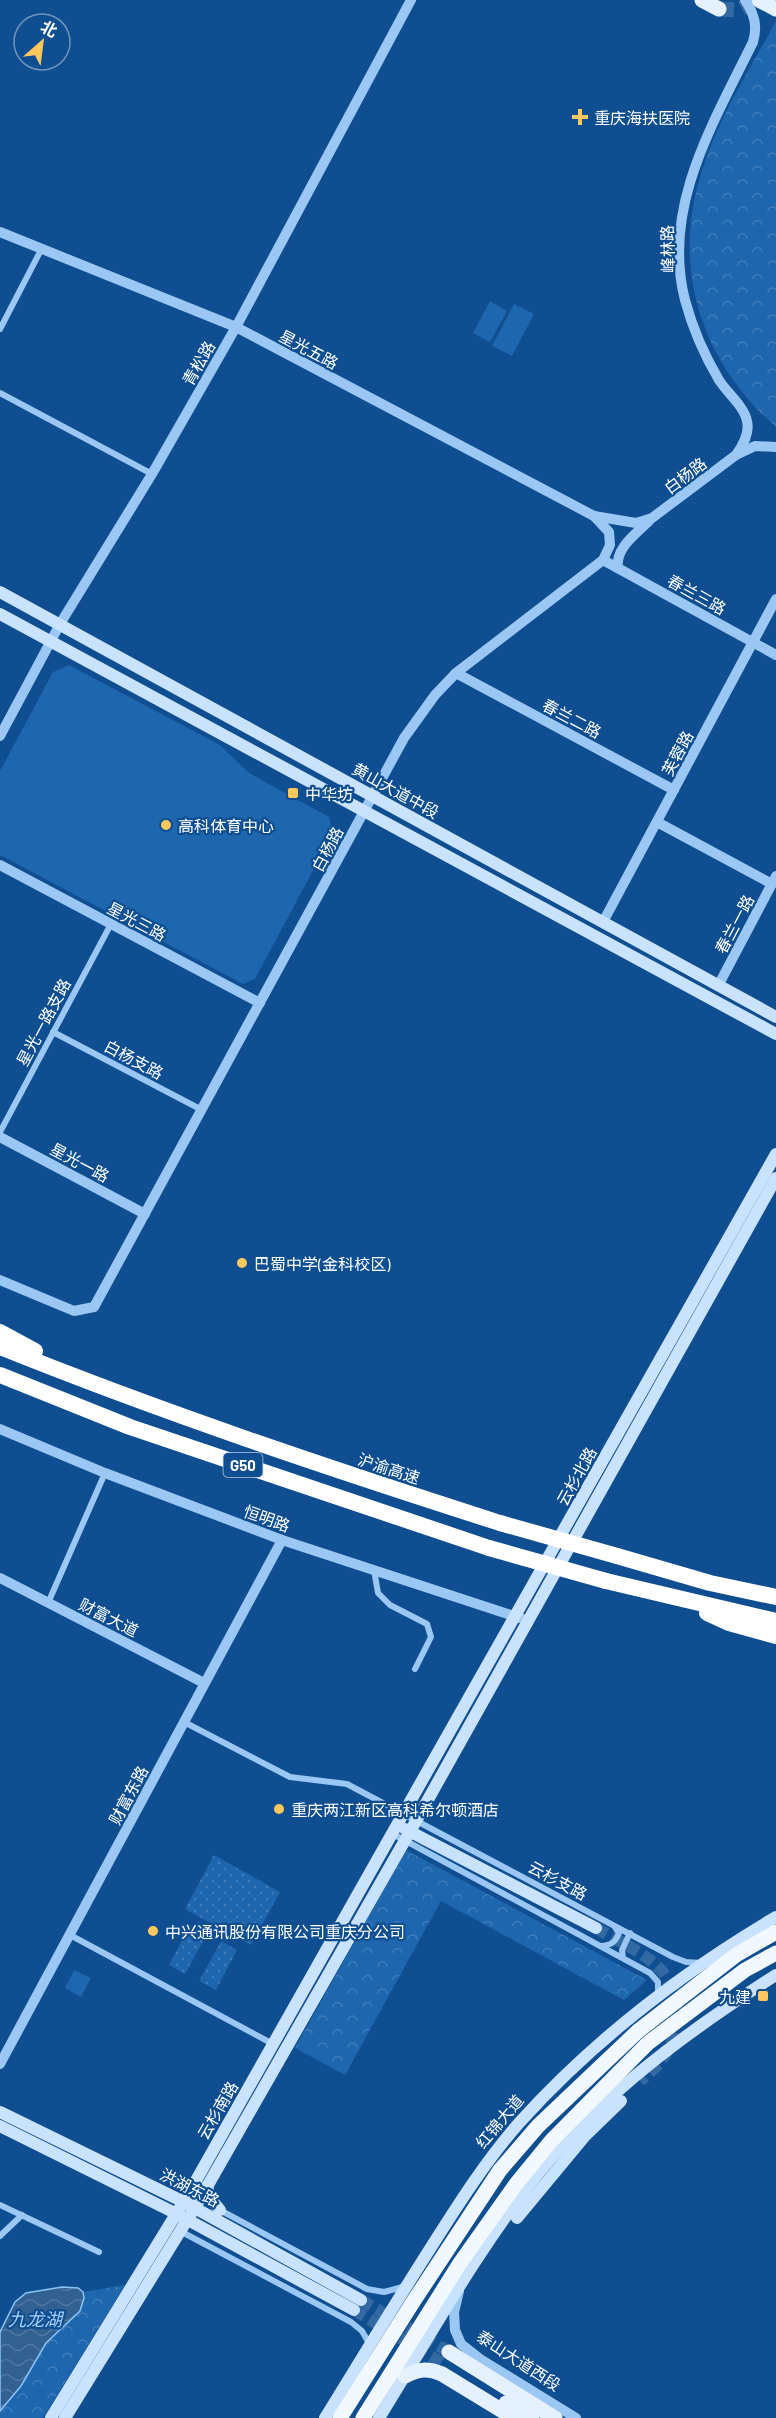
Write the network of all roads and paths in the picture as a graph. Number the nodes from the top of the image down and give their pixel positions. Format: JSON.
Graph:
{"nodes":[{"id":1,"x":411,"y":0,"type":"edge"},
{"id":2,"x":702,"y":0,"type":"edge"},
{"id":3,"x":744,"y":0,"type":"edge"},
{"id":4,"x":759,"y":0,"type":"edge"},
{"id":5,"x":719,"y":9,"type":"tunnel mouth"},
{"id":6,"x":776,"y":9,"type":"edge"},
{"id":7,"x":0,"y":232,"type":"edge"},
{"id":8,"x":42,"y":248,"type":"junction"},
{"id":9,"x":236,"y":327,"type":"junction"},
{"id":10,"x":0,"y":329,"type":"edge"},
{"id":11,"x":0,"y":393,"type":"edge"},
{"id":12,"x":776,"y":447,"type":"edge"},
{"id":13,"x":736,"y":455,"type":"junction"},
{"id":14,"x":152,"y":474,"type":"junction"},
{"id":15,"x":594,"y":516,"type":"junction"},
{"id":16,"x":652,"y":518,"type":"junction"},
{"id":17,"x":603,"y":560,"type":"junction"},
{"id":18,"x":618,"y":568,"type":"junction"},
{"id":19,"x":0,"y":592,"type":"edge"},
{"id":20,"x":776,"y":599,"type":"edge"},
{"id":21,"x":0,"y":614,"type":"edge"},
{"id":22,"x":60,"y":624,"type":"junction"},
{"id":23,"x":50,"y":641,"type":"junction"},
{"id":24,"x":753,"y":642,"type":"junction"},
{"id":25,"x":776,"y":655,"type":"edge"},
{"id":26,"x":456,"y":673,"type":"junction"},
{"id":27,"x":0,"y":736,"type":"edge"},
{"id":28,"x":674,"y":790,"type":"junction"},
{"id":29,"x":372,"y":796,"type":"junction"},
{"id":30,"x":364,"y":811,"type":"junction"},
{"id":31,"x":657,"y":822,"type":"junction"},
{"id":32,"x":0,"y":865,"type":"edge"},
{"id":33,"x":774,"y":880,"type":"edge"},
{"id":34,"x":603,"y":922,"type":"junction"},
{"id":35,"x":111,"y":924,"type":"junction"},
{"id":36,"x":718,"y":986,"type":"junction"},
{"id":37,"x":260,"y":1003,"type":"junction"},
{"id":38,"x":776,"y":1017,"type":"edge"},
{"id":39,"x":53,"y":1032,"type":"junction"},
{"id":40,"x":776,"y":1034,"type":"edge"},
{"id":41,"x":202,"y":1110,"type":"junction"},
{"id":42,"x":0,"y":1132,"type":"edge"},
{"id":43,"x":0,"y":1137,"type":"edge"},
{"id":44,"x":776,"y":1154,"type":"edge"},
{"id":45,"x":776,"y":1178,"type":"edge"},
{"id":46,"x":145,"y":1214,"type":"junction"},
{"id":47,"x":0,"y":1280,"type":"edge"},
{"id":48,"x":0,"y":1332,"type":"edge"},
{"id":49,"x":0,"y":1347,"type":"edge"},
{"id":50,"x":0,"y":1375,"type":"edge"},
{"id":51,"x":102,"y":1388,"type":"junction"},
{"id":52,"x":0,"y":1429,"type":"edge"},
{"id":53,"x":105,"y":1473,"type":"junction"},
{"id":54,"x":282,"y":1539,"type":"junction"},
{"id":55,"x":374,"y":1569,"type":"junction"},
{"id":56,"x":0,"y":1578,"type":"edge"},
{"id":57,"x":776,"y":1597,"type":"edge"},
{"id":58,"x":673,"y":1598,"type":"junction"},
{"id":59,"x":48,"y":1603,"type":"junction"},
{"id":60,"x":516,"y":1616,"type":"junction"},
{"id":61,"x":528,"y":1621,"type":"junction"},
{"id":62,"x":776,"y":1621,"type":"edge"},
{"id":63,"x":776,"y":1636,"type":"edge"},
{"id":64,"x":415,"y":1669,"type":"dead end"},
{"id":65,"x":204,"y":1683,"type":"junction"},
{"id":66,"x":184,"y":1722,"type":"junction"},
{"id":67,"x":398,"y":1824,"type":"junction"},
{"id":68,"x":410,"y":1831,"type":"junction"},
{"id":69,"x":776,"y":1917,"type":"edge"},
{"id":70,"x":615,"y":1926,"type":"junction"},
{"id":71,"x":596,"y":1928,"type":"tunnel mouth"},
{"id":72,"x":776,"y":1932,"type":"edge"},
{"id":73,"x":630,"y":1934,"type":"junction"},
{"id":74,"x":70,"y":1935,"type":"junction"},
{"id":75,"x":601,"y":1946,"type":"junction"},
{"id":76,"x":776,"y":1953,"type":"edge"},
{"id":77,"x":623,"y":1958,"type":"junction"},
{"id":78,"x":702,"y":1963,"type":"junction"},
{"id":79,"x":776,"y":1975,"type":"edge"},
{"id":80,"x":658,"y":1995,"type":"junction"},
{"id":81,"x":273,"y":2044,"type":"junction"},
{"id":82,"x":0,"y":2064,"type":"edge"},
{"id":83,"x":640,"y":2081,"type":"tunnel mouth"},
{"id":84,"x":0,"y":2112,"type":"edge"},
{"id":85,"x":0,"y":2126,"type":"edge"},
{"id":86,"x":207,"y":2186,"type":"junction"},
{"id":87,"x":192,"y":2200,"type":"junction"},
{"id":88,"x":0,"y":2205,"type":"edge"},
{"id":89,"x":220,"y":2210,"type":"junction"},
{"id":90,"x":22,"y":2215,"type":"junction"},
{"id":91,"x":182,"y":2217,"type":"junction"},
{"id":92,"x":175,"y":2228,"type":"junction"},
{"id":93,"x":0,"y":2236,"type":"edge"},
{"id":94,"x":99,"y":2252,"type":"dead end"},
{"id":95,"x":480,"y":2255,"type":"junction"},
{"id":96,"x":406,"y":2286,"type":"junction"},
{"id":97,"x":459,"y":2288,"type":"junction"},
{"id":98,"x":369,"y":2345,"type":"junction"},
{"id":99,"x":405,"y":2376,"type":"junction"},
{"id":100,"x":51,"y":2418,"type":"edge"},
{"id":101,"x":65,"y":2418,"type":"edge"},
{"id":102,"x":325,"y":2418,"type":"edge"},
{"id":103,"x":340,"y":2418,"type":"edge"},
{"id":104,"x":363,"y":2418,"type":"edge"},
{"id":105,"x":379,"y":2418,"type":"edge"},
{"id":106,"x":514,"y":2418,"type":"edge"},
{"id":107,"x":532,"y":2418,"type":"edge"},
{"id":108,"x":555,"y":2418,"type":"edge"},
{"id":109,"x":576,"y":2418,"type":"edge"}],
"edges":[{"from":1,"to":9,"type":"street","name":"青松路"},
{"from":2,"to":5,"type":"main road"},
{"from":3,"to":13,"type":"street","name":"峰林路"},
{"from":4,"to":6,"type":"main road"},
{"from":7,"to":8,"type":"street","name":"星光五路"},
{"from":8,"to":9,"type":"street","name":"星光五路"},
{"from":8,"to":10,"type":"street"},
{"from":9,"to":14,"type":"street","name":"青松路"},
{"from":9,"to":15,"type":"street","name":"星光五路"},
{"from":11,"to":14,"type":"street"},
{"from":12,"to":13,"type":"street"},
{"from":13,"to":16,"type":"street","name":"白杨路"},
{"from":14,"to":22,"type":"street","name":"青松路"},
{"from":15,"to":16,"type":"street"},
{"from":15,"to":17,"type":"street"},
{"from":16,"to":18,"type":"street","name":"白杨路"},
{"from":17,"to":18,"type":"street","name":"春兰三路"},
{"from":17,"to":26,"type":"street","name":"白杨路"},
{"from":18,"to":24,"type":"street","name":"春兰三路"},
{"from":19,"to":22,"type":"main road","name":"黄山大道中段"},
{"from":20,"to":24,"type":"street","name":"芙蓉路"},
{"from":21,"to":23,"type":"main road","name":"黄山大道中段"},
{"from":22,"to":23,"type":"street","name":"青松路"},
{"from":22,"to":29,"type":"main road","name":"黄山大道中段"},
{"from":23,"to":27,"type":"street","name":"青松路"},
{"from":23,"to":30,"type":"main road","name":"黄山大道中段"},
{"from":24,"to":25,"type":"street","name":"春兰三路"},
{"from":24,"to":28,"type":"street","name":"芙蓉路"},
{"from":26,"to":28,"type":"street","name":"春兰二路"},
{"from":26,"to":29,"type":"street","name":"白杨路"},
{"from":28,"to":31,"type":"street","name":"芙蓉路"},
{"from":29,"to":30,"type":"street","name":"白杨路"},
{"from":29,"to":34,"type":"main road","name":"黄山大道中段"},
{"from":30,"to":37,"type":"street","name":"白杨路"},
{"from":30,"to":40,"type":"main road","name":"黄山大道中段"},
{"from":31,"to":33,"type":"street"},
{"from":31,"to":34,"type":"street","name":"芙蓉路"},
{"from":32,"to":35,"type":"street","name":"星光三路"},
{"from":33,"to":36,"type":"street","name":"春兰一路"},
{"from":34,"to":36,"type":"main road","name":"黄山大道中段"},
{"from":35,"to":37,"type":"street","name":"星光三路"},
{"from":35,"to":39,"type":"street","name":"星光一路支路"},
{"from":36,"to":38,"type":"main road","name":"黄山大道中段"},
{"from":37,"to":41,"type":"street","name":"白杨路"},
{"from":39,"to":41,"type":"street","name":"白杨支路"},
{"from":39,"to":42,"type":"street","name":"星光一路支路"},
{"from":41,"to":46,"type":"street","name":"白杨路"},
{"from":43,"to":46,"type":"street","name":"星光一路"},
{"from":44,"to":60,"type":"main road","name":"云杉北路"},
{"from":45,"to":61,"type":"main road","name":"云杉北路"},
{"from":46,"to":47,"type":"street","name":"白杨路"},
{"from":48,"to":51,"type":"highway"},
{"from":49,"to":51,"type":"highway","name":"沪渝高速","number":"G50"},
{"from":50,"to":58,"type":"highway","number":"G50","bridge":true},
{"from":51,"to":57,"type":"highway","name":"沪渝高速","number":"G50","bridge":true},
{"from":52,"to":53,"type":"street","name":"恒明路"},
{"from":53,"to":54,"type":"street","name":"恒明路"},
{"from":53,"to":59,"type":"street"},
{"from":54,"to":55,"type":"street","name":"恒明路"},
{"from":54,"to":65,"type":"street","name":"财富东路"},
{"from":55,"to":60,"type":"street","name":"恒明路"},
{"from":55,"to":64,"type":"street"},
{"from":56,"to":59,"type":"street","name":"财富大道"},
{"from":58,"to":62,"type":"highway","number":"G50"},
{"from":58,"to":63,"type":"highway"},
{"from":59,"to":65,"type":"street","name":"财富大道"},
{"from":60,"to":61,"type":"street","name":"恒明路"},
{"from":60,"to":67,"type":"main road","name":"云杉北路"},
{"from":61,"to":68,"type":"main road","name":"云杉北路"},
{"from":65,"to":66,"type":"street","name":"财富东路"},
{"from":66,"to":67,"type":"street"},
{"from":66,"to":74,"type":"street","name":"财富东路"},
{"from":67,"to":68,"type":"main road"},
{"from":67,"to":81,"type":"main road","name":"云杉南路"},
{"from":68,"to":70,"type":"street","name":"云杉支路"},
{"from":68,"to":71,"type":"main road"},
{"from":68,"to":75,"type":"street"},
{"from":68,"to":86,"type":"main road","name":"云杉南路"},
{"from":69,"to":78,"type":"main road","name":"红锦大道"},
{"from":70,"to":73,"type":"street","name":"云杉支路"},
{"from":70,"to":75,"type":"street"},
{"from":72,"to":103,"type":"highway","name":"红锦大道"},
{"from":73,"to":77,"type":"street"},
{"from":73,"to":78,"type":"street","name":"云杉支路"},
{"from":74,"to":81,"type":"street"},
{"from":74,"to":82,"type":"street","name":"财富东路"},
{"from":75,"to":77,"type":"street"},
{"from":76,"to":104,"type":"highway"},
{"from":77,"to":80,"type":"street"},
{"from":78,"to":80,"type":"main road","name":"红锦大道"},
{"from":79,"to":95,"type":"main road"},
{"from":80,"to":96,"type":"main road","name":"红锦大道"},
{"from":81,"to":87,"type":"main road","name":"云杉南路"},
{"from":83,"to":95,"type":"main road"},
{"from":84,"to":87,"type":"main road","name":"洪湖东路"},
{"from":85,"to":91,"type":"main road","name":"洪湖东路"},
{"from":86,"to":87,"type":"main road","name":"云杉南路"},
{"from":86,"to":89,"type":"main road"},
{"from":87,"to":89,"type":"street","name":"洪湖东路"},
{"from":87,"to":91,"type":"main road","name":"云杉南路"},
{"from":87,"to":91,"type":"main road","name":"洪湖东路"},
{"from":88,"to":90,"type":"street"},
{"from":89,"to":96,"type":"street","name":"洪湖东路"},
{"from":90,"to":93,"type":"street"},
{"from":90,"to":94,"type":"street"},
{"from":91,"to":92,"type":"main road","name":"云杉南路"},
{"from":92,"to":98,"type":"street"},
{"from":92,"to":100,"type":"main road","name":"云杉南路"},
{"from":92,"to":101,"type":"main road","name":"云杉南路"},
{"from":95,"to":97,"type":"main road"},
{"from":96,"to":98,"type":"main road","name":"红锦大道"},
{"from":97,"to":99,"type":"main road"},
{"from":97,"to":109,"type":"street","name":"泰山大道西段"},
{"from":98,"to":102,"type":"main road","name":"红锦大道"},
{"from":99,"to":105,"type":"main road"},
{"from":99,"to":106,"type":"main road"},
{"from":107,"to":108,"type":"main road","name":"泰山大道西段"}]}
